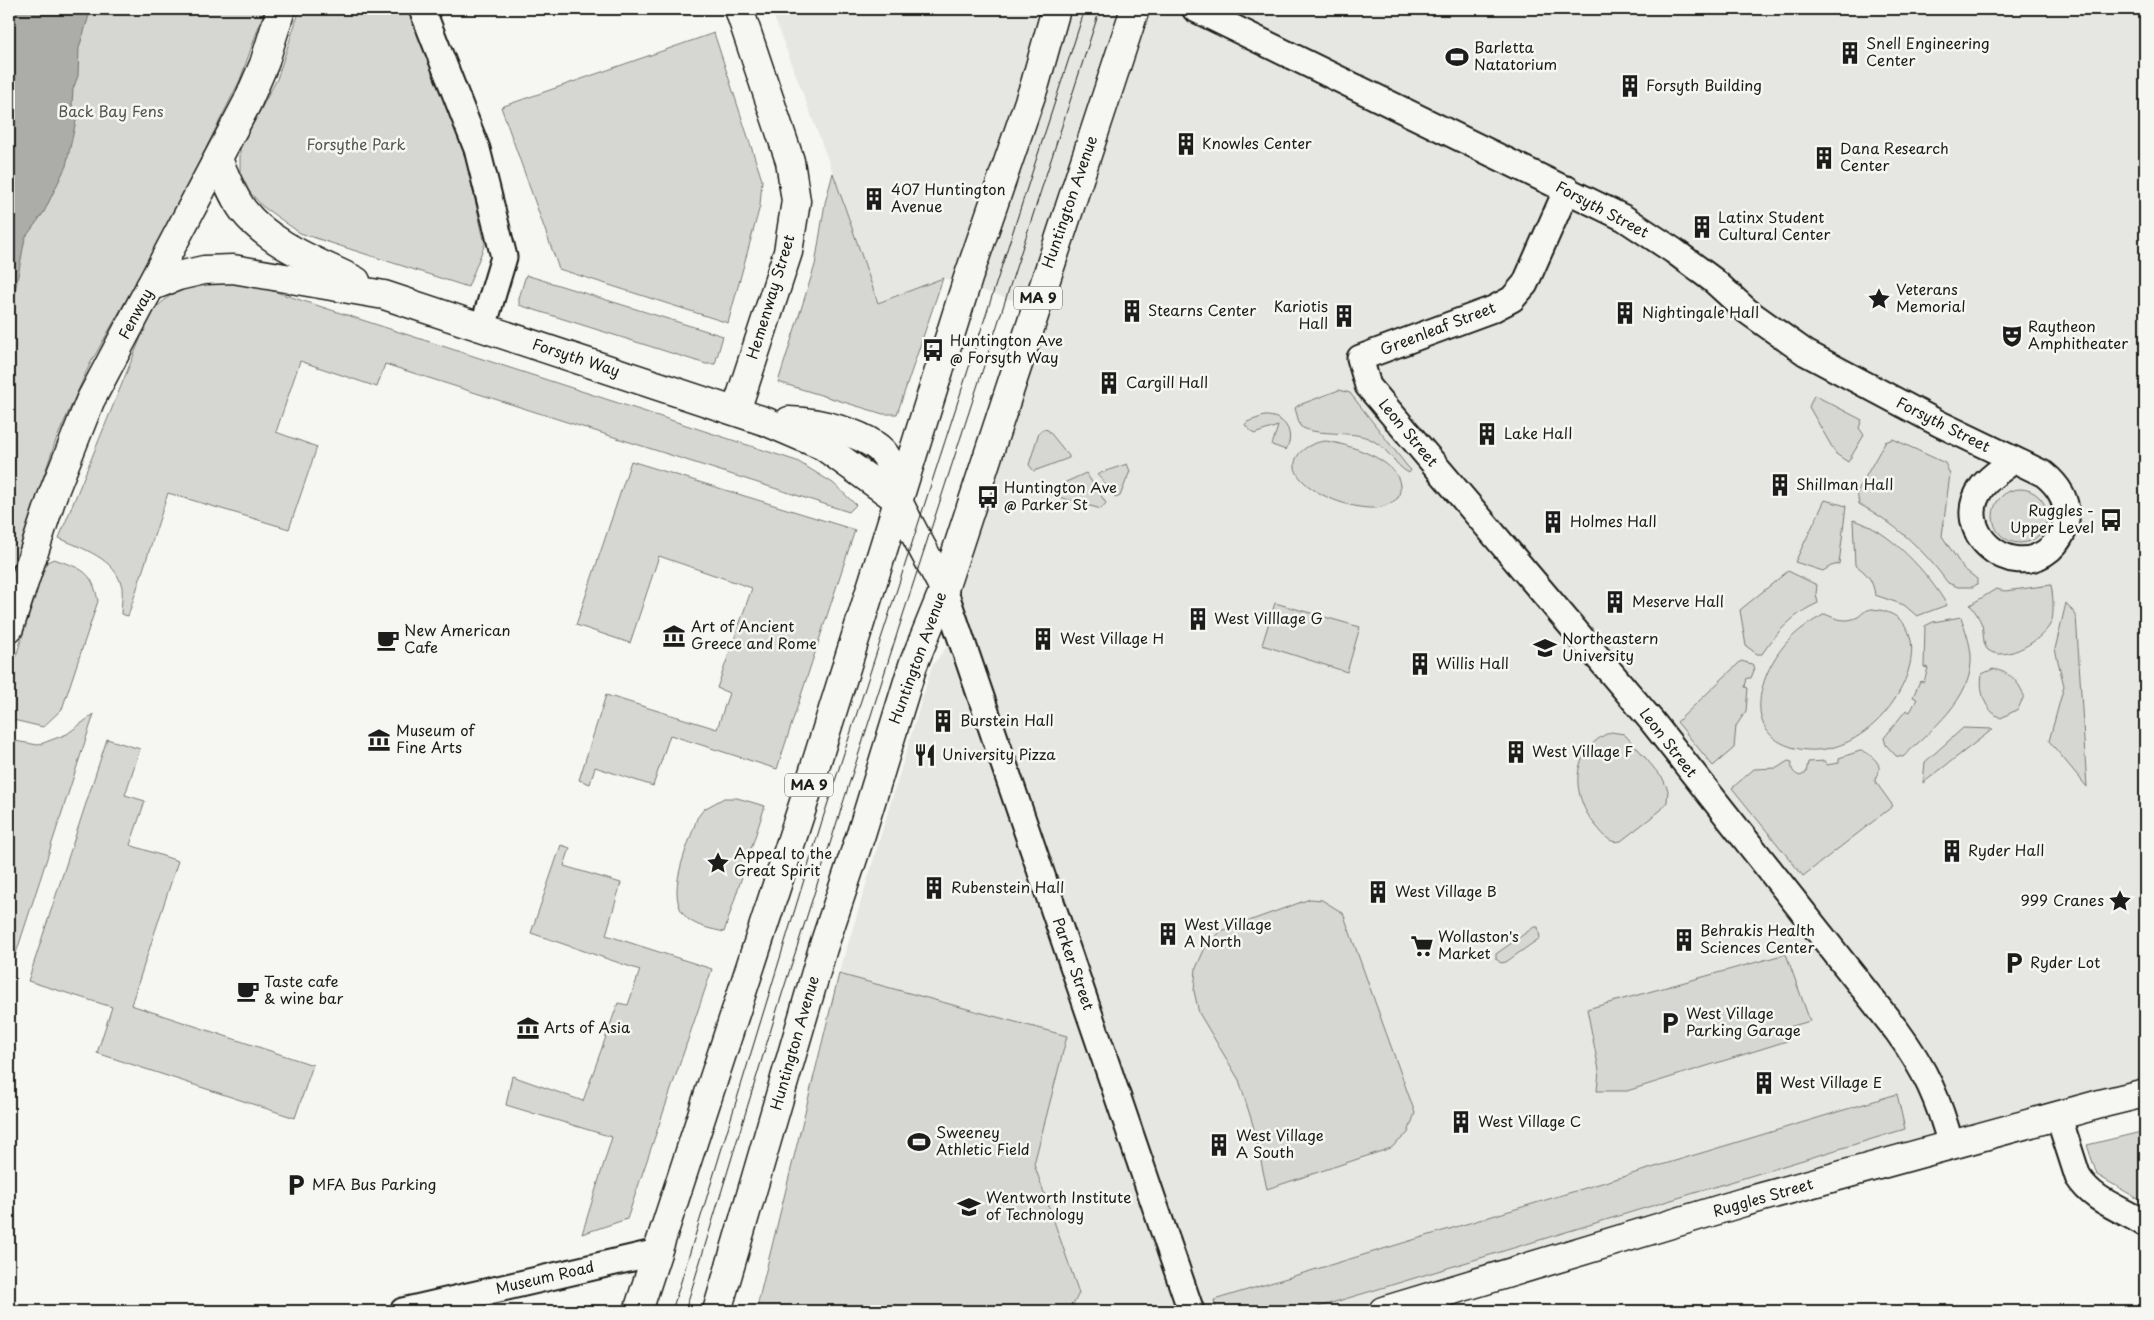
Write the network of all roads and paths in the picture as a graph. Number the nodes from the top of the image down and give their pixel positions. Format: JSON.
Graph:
{"nodes":[{"id":1,"x":281,"y":9,"type":"edge"},
{"id":2,"x":422,"y":9,"type":"edge"},
{"id":3,"x":739,"y":9,"type":"edge"},
{"id":4,"x":1056,"y":9,"type":"edge"},
{"id":5,"x":1135,"y":9,"type":"edge"},
{"id":6,"x":1195,"y":9,"type":"edge"},
{"id":7,"x":218,"y":159,"type":"junction"},
{"id":8,"x":1566,"y":189,"type":"junction"},
{"id":9,"x":150,"y":288,"type":"junction"},
{"id":10,"x":384,"y":295,"type":"junction"},
{"id":11,"x":483,"y":327,"type":"junction"},
{"id":12,"x":1360,"y":358,"type":"joint"},
{"id":13,"x":736,"y":411,"type":"junction"},
{"id":14,"x":2014,"y":460,"type":"dead end"},
{"id":15,"x":898,"y":500,"type":"junction"},
{"id":16,"x":944,"y":588,"type":"junction"},
{"id":17,"x":9,"y":628,"type":"edge"},
{"id":18,"x":2145,"y":1093,"type":"edge"},
{"id":19,"x":2058,"y":1115,"type":"junction"},
{"id":20,"x":1951,"y":1146,"type":"junction"},
{"id":21,"x":2145,"y":1224,"type":"edge"},
{"id":22,"x":658,"y":1252,"type":"junction"},
{"id":23,"x":1422,"y":1306,"type":"edge"},
{"id":24,"x":403,"y":1311,"type":"edge"},
{"id":25,"x":638,"y":1311,"type":"edge"},
{"id":26,"x":717,"y":1311,"type":"edge"},
{"id":27,"x":1191,"y":1311,"type":"edge"},
{"id":28,"x":1383,"y":1311,"type":"edge"}],
"edges":[{"from":1,"to":7,"type":"main road","name":"Fenway"},
{"from":2,"to":11,"type":"street"},
{"from":3,"to":13,"type":"main road","name":"Hemenway Street"},
{"from":4,"to":15,"type":"main road","number":"MA 9"},
{"from":5,"to":16,"type":"main road","name":"Huntington Avenue","number":"MA 9"},
{"from":6,"to":8,"type":"street","name":"Forsyth Street"},
{"from":7,"to":9,"type":"main road","name":"Fenway"},
{"from":7,"to":10,"type":"main road","name":"Forsyth Way"},
{"from":8,"to":12,"type":"street","name":"Greenleaf Street"},
{"from":8,"to":14,"type":"street","name":"Forsyth Street"},
{"from":9,"to":10,"type":"main road","name":"Forsyth Way"},
{"from":9,"to":17,"type":"main road","name":"Fenway"},
{"from":10,"to":11,"type":"main road","name":"Forsyth Way"},
{"from":11,"to":13,"type":"main road","name":"Forsyth Way"},
{"from":12,"to":20,"type":"street","name":"Leon Street"},
{"from":13,"to":15,"type":"main road","name":"Forsyth Way"},
{"from":15,"to":16,"type":"main road","name":"Forsyth Way"},
{"from":15,"to":22,"type":"main road","number":"MA 9"},
{"from":16,"to":26,"type":"main road","name":"Huntington Avenue","number":"MA 9"},
{"from":16,"to":27,"type":"street","name":"Parker Street"},
{"from":18,"to":19,"type":"main road","name":"Ruggles Street"},
{"from":19,"to":20,"type":"main road","name":"Ruggles Street"},
{"from":19,"to":21,"type":"street"},
{"from":20,"to":23,"type":"main road","name":"Ruggles Street"},
{"from":22,"to":24,"type":"street","name":"Museum Road"},
{"from":22,"to":25,"type":"main road","number":"MA 9"},
{"from":23,"to":28,"type":"main road","name":"Ruggles Street"}]}
